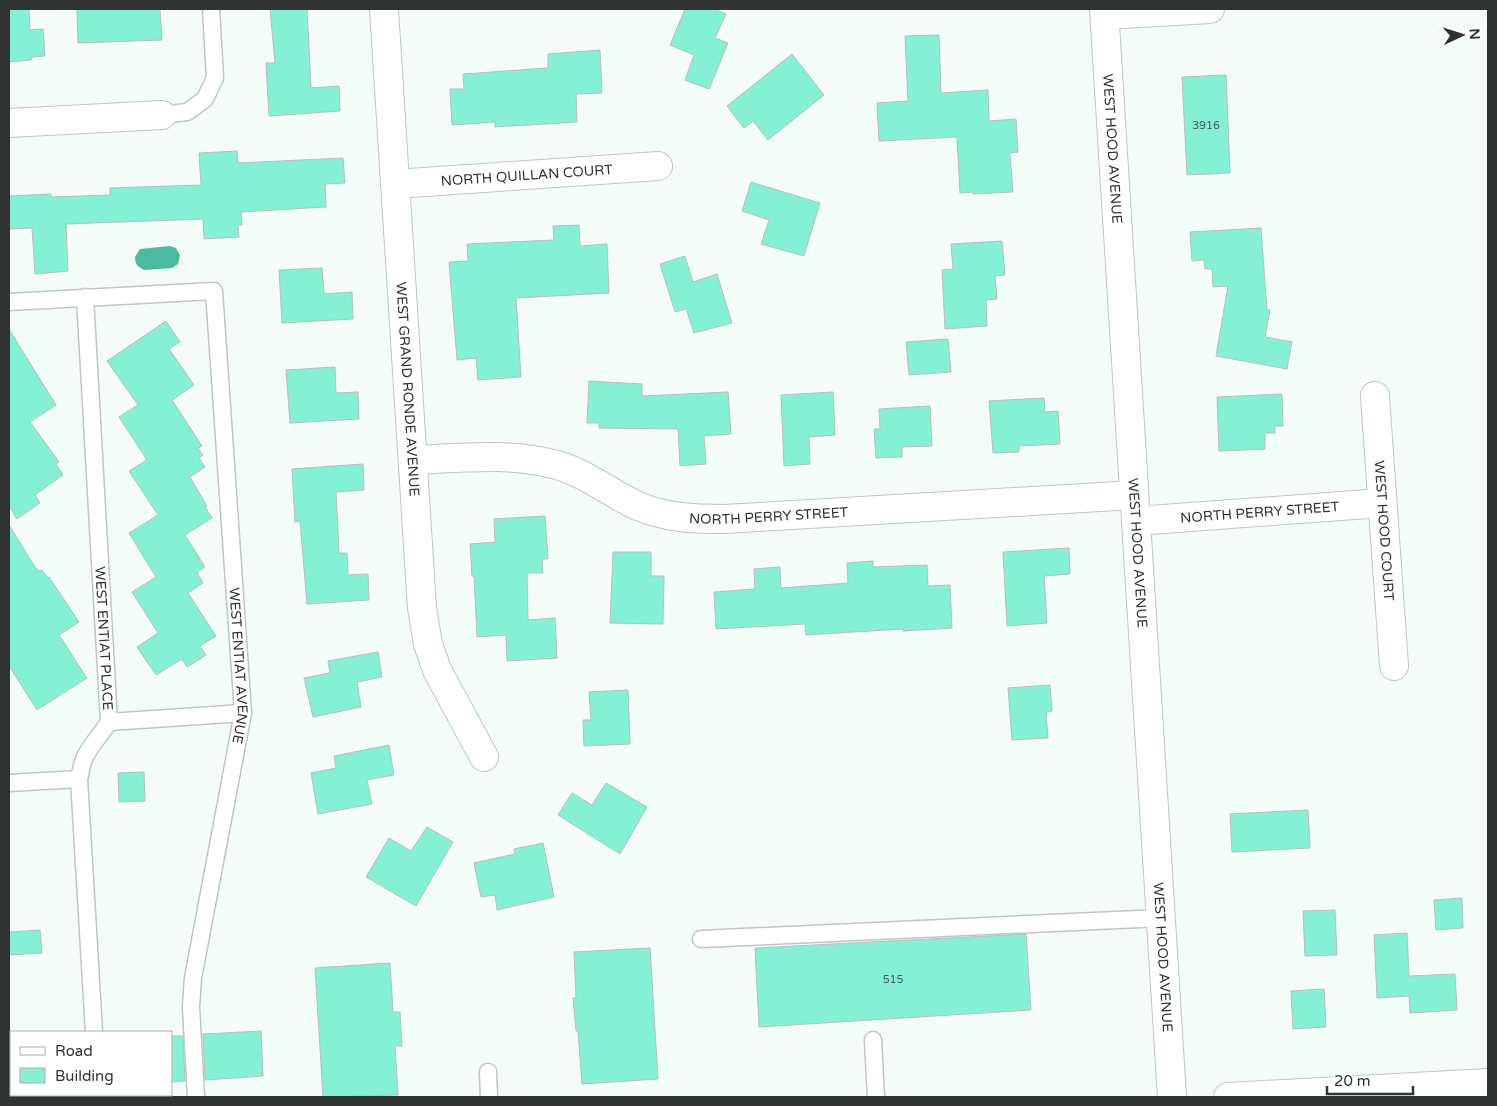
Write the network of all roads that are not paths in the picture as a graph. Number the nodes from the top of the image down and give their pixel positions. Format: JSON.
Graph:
{"nodes":[{"id":1,"x":211,"y":9,"type":"edge"},
{"id":2,"x":384,"y":9,"type":"edge"},
{"id":3,"x":1210,"y":9,"type":"edge"},
{"id":4,"x":1105,"y":12,"type":"edge"},
{"id":5,"x":162,"y":115,"type":"joint"},
{"id":6,"x":9,"y":123,"type":"edge"},
{"id":7,"x":658,"y":166,"type":"dead end"},
{"id":8,"x":395,"y":184,"type":"junction"},
{"id":9,"x":85,"y":298,"type":"junction"},
{"id":10,"x":9,"y":302,"type":"edge"},
{"id":11,"x":1375,"y":396,"type":"dead end"},
{"id":12,"x":413,"y":460,"type":"junction"},
{"id":13,"x":1382,"y":503,"type":"junction"},
{"id":14,"x":1135,"y":508,"type":"junction"},
{"id":15,"x":1394,"y":666,"type":"dead end"},
{"id":16,"x":242,"y":713,"type":"junction"},
{"id":17,"x":110,"y":722,"type":"junction"},
{"id":18,"x":484,"y":757,"type":"dead end"},
{"id":19,"x":79,"y":779,"type":"junction"},
{"id":20,"x":9,"y":783,"type":"edge"},
{"id":21,"x":1161,"y":918,"type":"junction"},
{"id":22,"x":701,"y":940,"type":"dead end"},
{"id":23,"x":94,"y":1031,"type":"edge"},
{"id":24,"x":873,"y":1040,"type":"dead end"},
{"id":25,"x":488,"y":1072,"type":"dead end"},
{"id":26,"x":1488,"y":1083,"type":"edge"},
{"id":27,"x":196,"y":1097,"type":"edge"},
{"id":28,"x":489,"y":1097,"type":"edge"},
{"id":29,"x":876,"y":1097,"type":"edge"},
{"id":30,"x":1172,"y":1097,"type":"edge"},
{"id":31,"x":1228,"y":1097,"type":"edge"}],
"edges":[{"from":1,"to":5,"type":"lane"},
{"from":2,"to":8,"type":"street","name":"WEST GRAND RONDE AVENUE"},
{"from":3,"to":4,"type":"street"},
{"from":4,"to":14,"type":"street","name":"WEST HOOD AVENUE"},
{"from":5,"to":6,"type":"street"},
{"from":7,"to":8,"type":"street","name":"NORTH QUILLAN COURT"},
{"from":8,"to":12,"type":"street","name":"WEST GRAND RONDE AVENUE"},
{"from":9,"to":10,"type":"lane"},
{"from":9,"to":16,"type":"lane","name":"WEST ENTIAT AVENUE"},
{"from":9,"to":17,"type":"lane","name":"WEST ENTIAT PLACE"},
{"from":11,"to":13,"type":"street","name":"WEST HOOD COURT"},
{"from":12,"to":14,"type":"street","name":"NORTH PERRY STREET"},
{"from":12,"to":18,"type":"street","name":"WEST GRAND RONDE AVENUE"},
{"from":13,"to":14,"type":"street","name":"NORTH PERRY STREET"},
{"from":13,"to":15,"type":"street","name":"WEST HOOD COURT"},
{"from":14,"to":21,"type":"street","name":"WEST HOOD AVENUE"},
{"from":16,"to":17,"type":"lane"},
{"from":16,"to":27,"type":"lane","name":"WEST ENTIAT AVENUE"},
{"from":17,"to":19,"type":"lane","name":"WEST ENTIAT PLACE"},
{"from":19,"to":20,"type":"lane"},
{"from":19,"to":23,"type":"lane","name":"WEST ENTIAT PLACE"},
{"from":21,"to":22,"type":"lane"},
{"from":21,"to":30,"type":"street","name":"WEST HOOD AVENUE"},
{"from":24,"to":29,"type":"lane"},
{"from":25,"to":28,"type":"lane"},
{"from":26,"to":31,"type":"street"}]}
